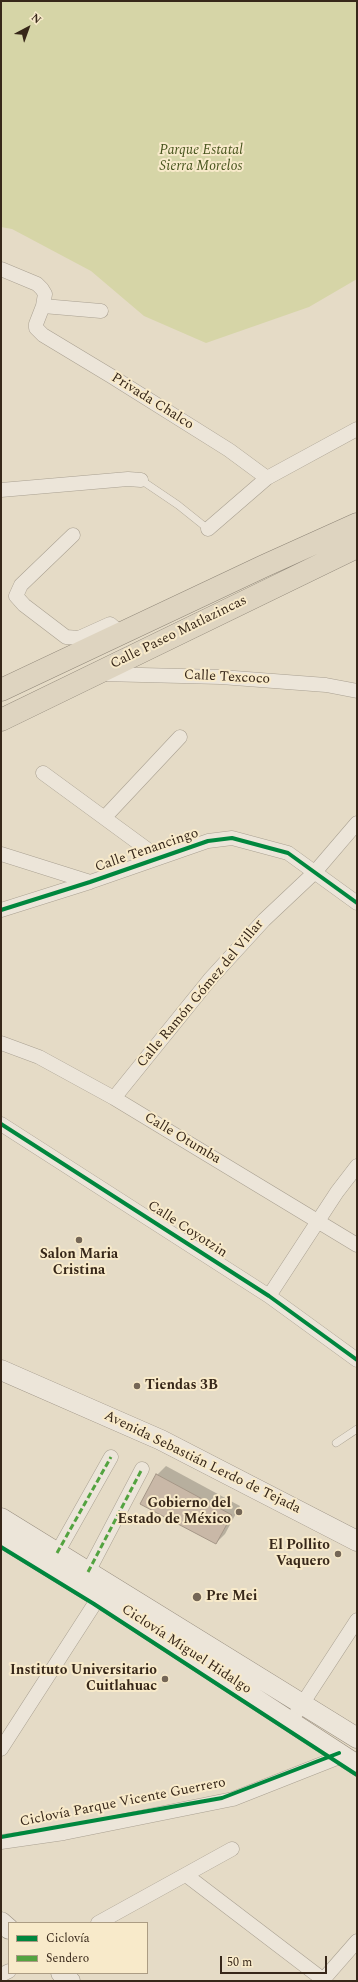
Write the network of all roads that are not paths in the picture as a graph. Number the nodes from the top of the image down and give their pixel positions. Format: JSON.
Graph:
{"nodes":[{"id":1,"x":1,"y":269,"type":"edge"},
{"id":2,"x":44,"y":300,"type":"junction"},
{"id":3,"x":101,"y":310,"type":"dead end"},
{"id":4,"x":357,"y":429,"type":"edge"},
{"id":5,"x":267,"y":478,"type":"junction"},
{"id":6,"x":141,"y":480,"type":"joint"},
{"id":7,"x":1,"y":490,"type":"edge"},
{"id":8,"x":357,"y":524,"type":"edge"},
{"id":9,"x":208,"y":529,"type":"joint"},
{"id":10,"x":73,"y":535,"type":"dead end"},
{"id":11,"x":357,"y":547,"type":"edge"},
{"id":12,"x":122,"y":634,"type":"junction"},
{"id":13,"x":96,"y":674,"type":"junction"},
{"id":14,"x":1,"y":690,"type":"edge"},
{"id":15,"x":357,"y":690,"type":"edge"},
{"id":16,"x":1,"y":720,"type":"edge"},
{"id":17,"x":180,"y":737,"type":"dead end"},
{"id":18,"x":43,"y":773,"type":"dead end"},
{"id":19,"x":105,"y":817,"type":"junction"},
{"id":20,"x":357,"y":823,"type":"edge"},
{"id":21,"x":1,"y":854,"type":"edge"},
{"id":22,"x":159,"y":858,"type":"junction"},
{"id":23,"x":315,"y":872,"type":"junction"},
{"id":24,"x":90,"y":882,"type":"junction"},
{"id":25,"x":357,"y":903,"type":"edge"},
{"id":26,"x":1,"y":910,"type":"edge"},
{"id":27,"x":1,"y":1044,"type":"edge"},
{"id":28,"x":114,"y":1098,"type":"junction"},
{"id":29,"x":1,"y":1124,"type":"edge"},
{"id":30,"x":357,"y":1166,"type":"edge"},
{"id":31,"x":318,"y":1221,"type":"junction"},
{"id":32,"x":357,"y":1245,"type":"edge"},
{"id":33,"x":269,"y":1296,"type":"junction"},
{"id":34,"x":357,"y":1360,"type":"edge"},
{"id":35,"x":1,"y":1370,"type":"edge"},
{"id":36,"x":357,"y":1429,"type":"edge"},
{"id":37,"x":336,"y":1443,"type":"dead end"},
{"id":38,"x":111,"y":1456,"type":"dead end"},
{"id":39,"x":142,"y":1469,"type":"dead end"},
{"id":40,"x":1,"y":1518,"type":"edge"},
{"id":41,"x":1,"y":1537,"type":"edge"},
{"id":42,"x":357,"y":1541,"type":"edge"},
{"id":43,"x":57,"y":1552,"type":"junction"},
{"id":44,"x":88,"y":1572,"type":"junction"},
{"id":45,"x":99,"y":1597,"type":"junction"},
{"id":46,"x":357,"y":1620,"type":"edge"},
{"id":47,"x":302,"y":1705,"type":"junction"},
{"id":48,"x":291,"y":1723,"type":"junction"},
{"id":49,"x":357,"y":1738,"type":"edge"},
{"id":50,"x":1,"y":1749,"type":"edge"},
{"id":51,"x":350,"y":1761,"type":"edge"},
{"id":52,"x":1,"y":1842,"type":"edge"},
{"id":53,"x":232,"y":1849,"type":"dead end"},
{"id":54,"x":186,"y":1874,"type":"junction"},
{"id":55,"x":100,"y":1922,"type":"edge"},
{"id":56,"x":357,"y":1942,"type":"edge"},
{"id":57,"x":62,"y":1974,"type":"edge"},
{"id":58,"x":70,"y":1981,"type":"edge"},
{"id":59,"x":324,"y":1981,"type":"edge"}],
"edges":[{"from":1,"to":2,"type":"street"},
{"from":2,"to":3,"type":"street"},
{"from":2,"to":5,"type":"street","name":"Privada Chalco"},
{"from":4,"to":5,"type":"street"},
{"from":5,"to":9,"type":"street"},
{"from":6,"to":7,"type":"street"},
{"from":6,"to":9,"type":"lane"},
{"from":8,"to":12,"type":"highway","name":"Calle Paseo Matlazincas"},
{"from":10,"to":12,"type":"street"},
{"from":11,"to":13,"type":"highway","name":"Calle Paseo Matlazincas"},
{"from":12,"to":14,"type":"highway","name":"Calle Paseo Matlazincas"},
{"from":13,"to":15,"type":"street","name":"Calle Texcoco"},
{"from":13,"to":16,"type":"highway","name":"Calle Paseo Matlazincas"},
{"from":17,"to":19,"type":"street"},
{"from":18,"to":19,"type":"street"},
{"from":19,"to":22,"type":"street"},
{"from":20,"to":23,"type":"street","name":"Calle Ramón Gómez del Villar"},
{"from":21,"to":24,"type":"street"},
{"from":22,"to":23,"type":"street","name":"Calle Tenancingo"},
{"from":22,"to":24,"type":"street","name":"Calle Tenancingo"},
{"from":23,"to":25,"type":"street","name":"Calle Tenancingo"},
{"from":23,"to":28,"type":"street","name":"Calle Ramón Gómez del Villar"},
{"from":24,"to":26,"type":"street","name":"Calle Tenancingo"},
{"from":27,"to":28,"type":"street","name":"Calle Otumba"},
{"from":28,"to":31,"type":"street","name":"Calle Otumba"},
{"from":29,"to":33,"type":"street","name":"Calle Coyotzin"},
{"from":30,"to":31,"type":"street"},
{"from":31,"to":32,"type":"street","name":"Calle Otumba"},
{"from":31,"to":33,"type":"street"},
{"from":33,"to":34,"type":"street","name":"Calle Coyotzin"},
{"from":35,"to":42,"type":"main road","name":"Avenida Sebastián Lerdo de Tejada"},
{"from":36,"to":37,"type":"lane"},
{"from":38,"to":43,"type":"street"},
{"from":39,"to":44,"type":"street"},
{"from":40,"to":43,"type":"main road"},
{"from":41,"to":45,"type":"main road"},
{"from":43,"to":44,"type":"main road"},
{"from":44,"to":47,"type":"main road"},
{"from":45,"to":48,"type":"main road"},
{"from":45,"to":50,"type":"street"},
{"from":46,"to":47,"type":"street"},
{"from":47,"to":48,"type":"street"},
{"from":47,"to":49,"type":"main road"},
{"from":48,"to":51,"type":"main road"},
{"from":51,"to":52,"type":"street"},
{"from":53,"to":54,"type":"street"},
{"from":54,"to":55,"type":"street"},
{"from":54,"to":59,"type":"street"},
{"from":56,"to":59,"type":"street"},
{"from":57,"to":58,"type":"main road"}]}
